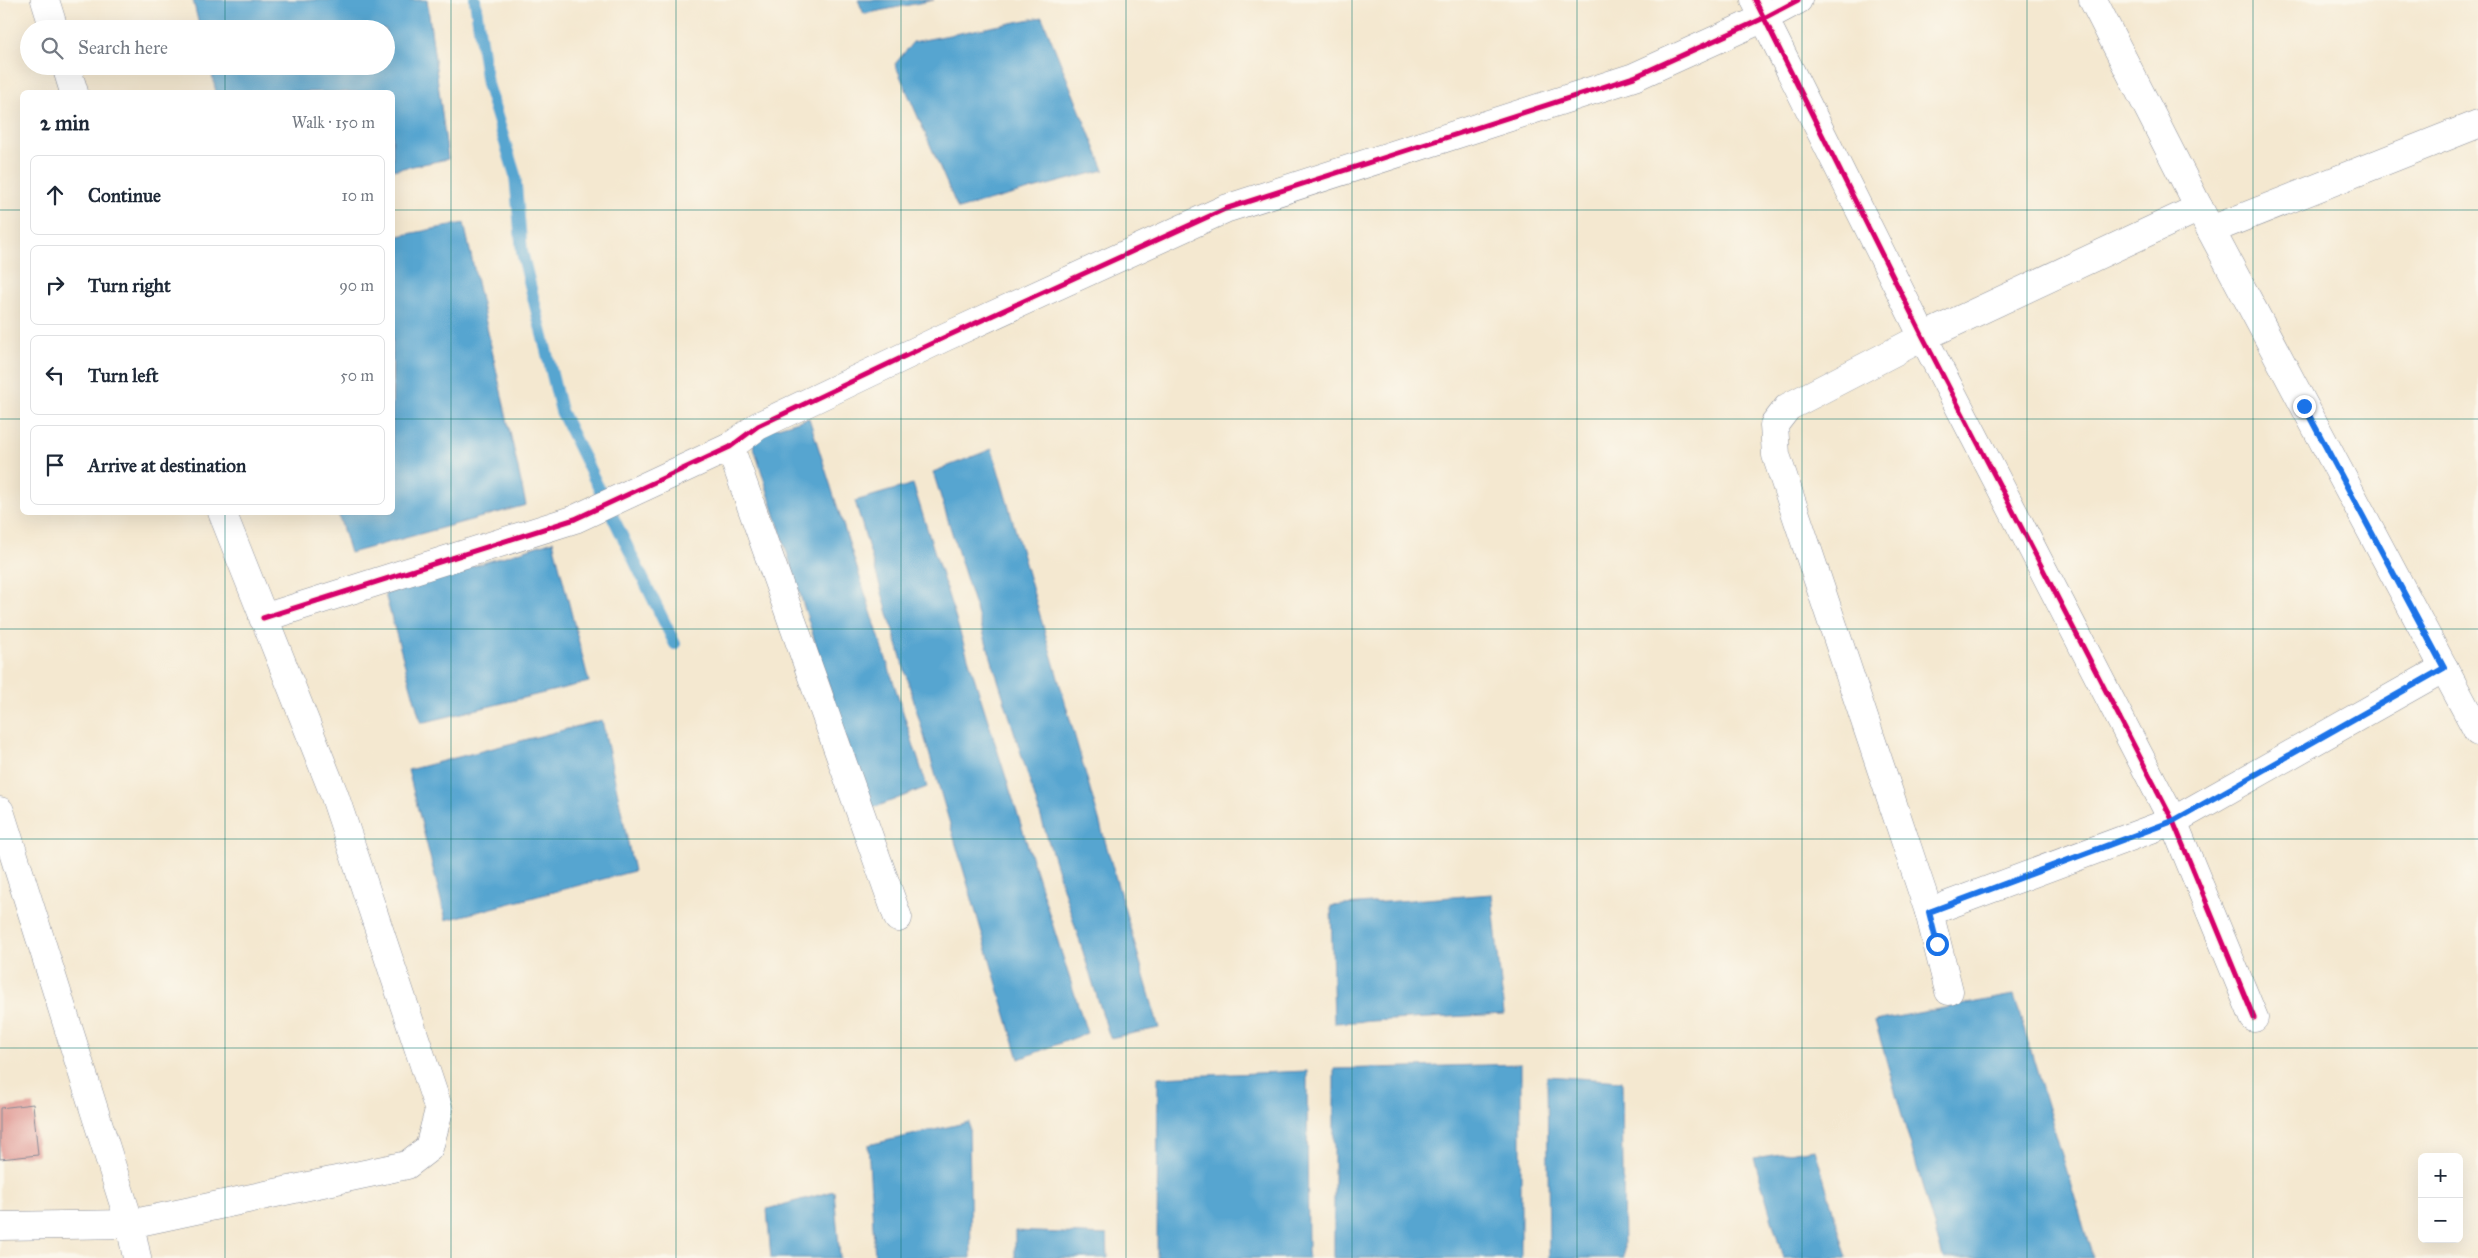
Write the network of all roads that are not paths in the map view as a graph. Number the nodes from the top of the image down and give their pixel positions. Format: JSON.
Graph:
{"nodes":[{"id":1,"x":45,"y":0,"type":"edge"},
{"id":2,"x":1798,"y":0,"type":"edge"},
{"id":3,"x":2093,"y":0,"type":"edge"},
{"id":4,"x":1760,"y":9,"type":"edge"},
{"id":5,"x":51,"y":20,"type":"edge"},
{"id":6,"x":69,"y":75,"type":"edge"},
{"id":7,"x":73,"y":90,"type":"edge"},
{"id":8,"x":2478,"y":124,"type":"edge"},
{"id":9,"x":2205,"y":219,"type":"junction"},
{"id":10,"x":1923,"y":337,"type":"junction"},
{"id":11,"x":730,"y":447,"type":"junction"},
{"id":12,"x":223,"y":515,"type":"edge"},
{"id":13,"x":263,"y":618,"type":"junction"},
{"id":14,"x":2444,"y":668,"type":"junction"},
{"id":15,"x":2478,"y":732,"type":"edge"},
{"id":16,"x":0,"y":811,"type":"edge"},
{"id":17,"x":2173,"y":821,"type":"junction"},
{"id":18,"x":1929,"y":912,"type":"junction"},
{"id":19,"x":898,"y":918,"type":"dead end"},
{"id":20,"x":1949,"y":991,"type":"dead end"},
{"id":21,"x":2254,"y":1018,"type":"dead end"},
{"id":22,"x":130,"y":1224,"type":"junction"},
{"id":23,"x":0,"y":1226,"type":"edge"},
{"id":24,"x":138,"y":1258,"type":"edge"}],
"edges":[{"from":1,"to":5,"type":"street"},
{"from":2,"to":4,"type":"street"},
{"from":3,"to":9,"type":"street"},
{"from":4,"to":10,"type":"street"},
{"from":4,"to":11,"type":"street"},
{"from":6,"to":7,"type":"street"},
{"from":8,"to":9,"type":"street"},
{"from":9,"to":10,"type":"street"},
{"from":9,"to":14,"type":"street"},
{"from":10,"to":17,"type":"street"},
{"from":10,"to":18,"type":"street"},
{"from":11,"to":13,"type":"street"},
{"from":11,"to":19,"type":"street"},
{"from":12,"to":13,"type":"street"},
{"from":13,"to":22,"type":"street"},
{"from":14,"to":15,"type":"street"},
{"from":14,"to":17,"type":"street"},
{"from":16,"to":22,"type":"street"},
{"from":17,"to":18,"type":"street"},
{"from":17,"to":21,"type":"street"},
{"from":18,"to":20,"type":"street"},
{"from":22,"to":23,"type":"street"},
{"from":22,"to":24,"type":"street"}]}
